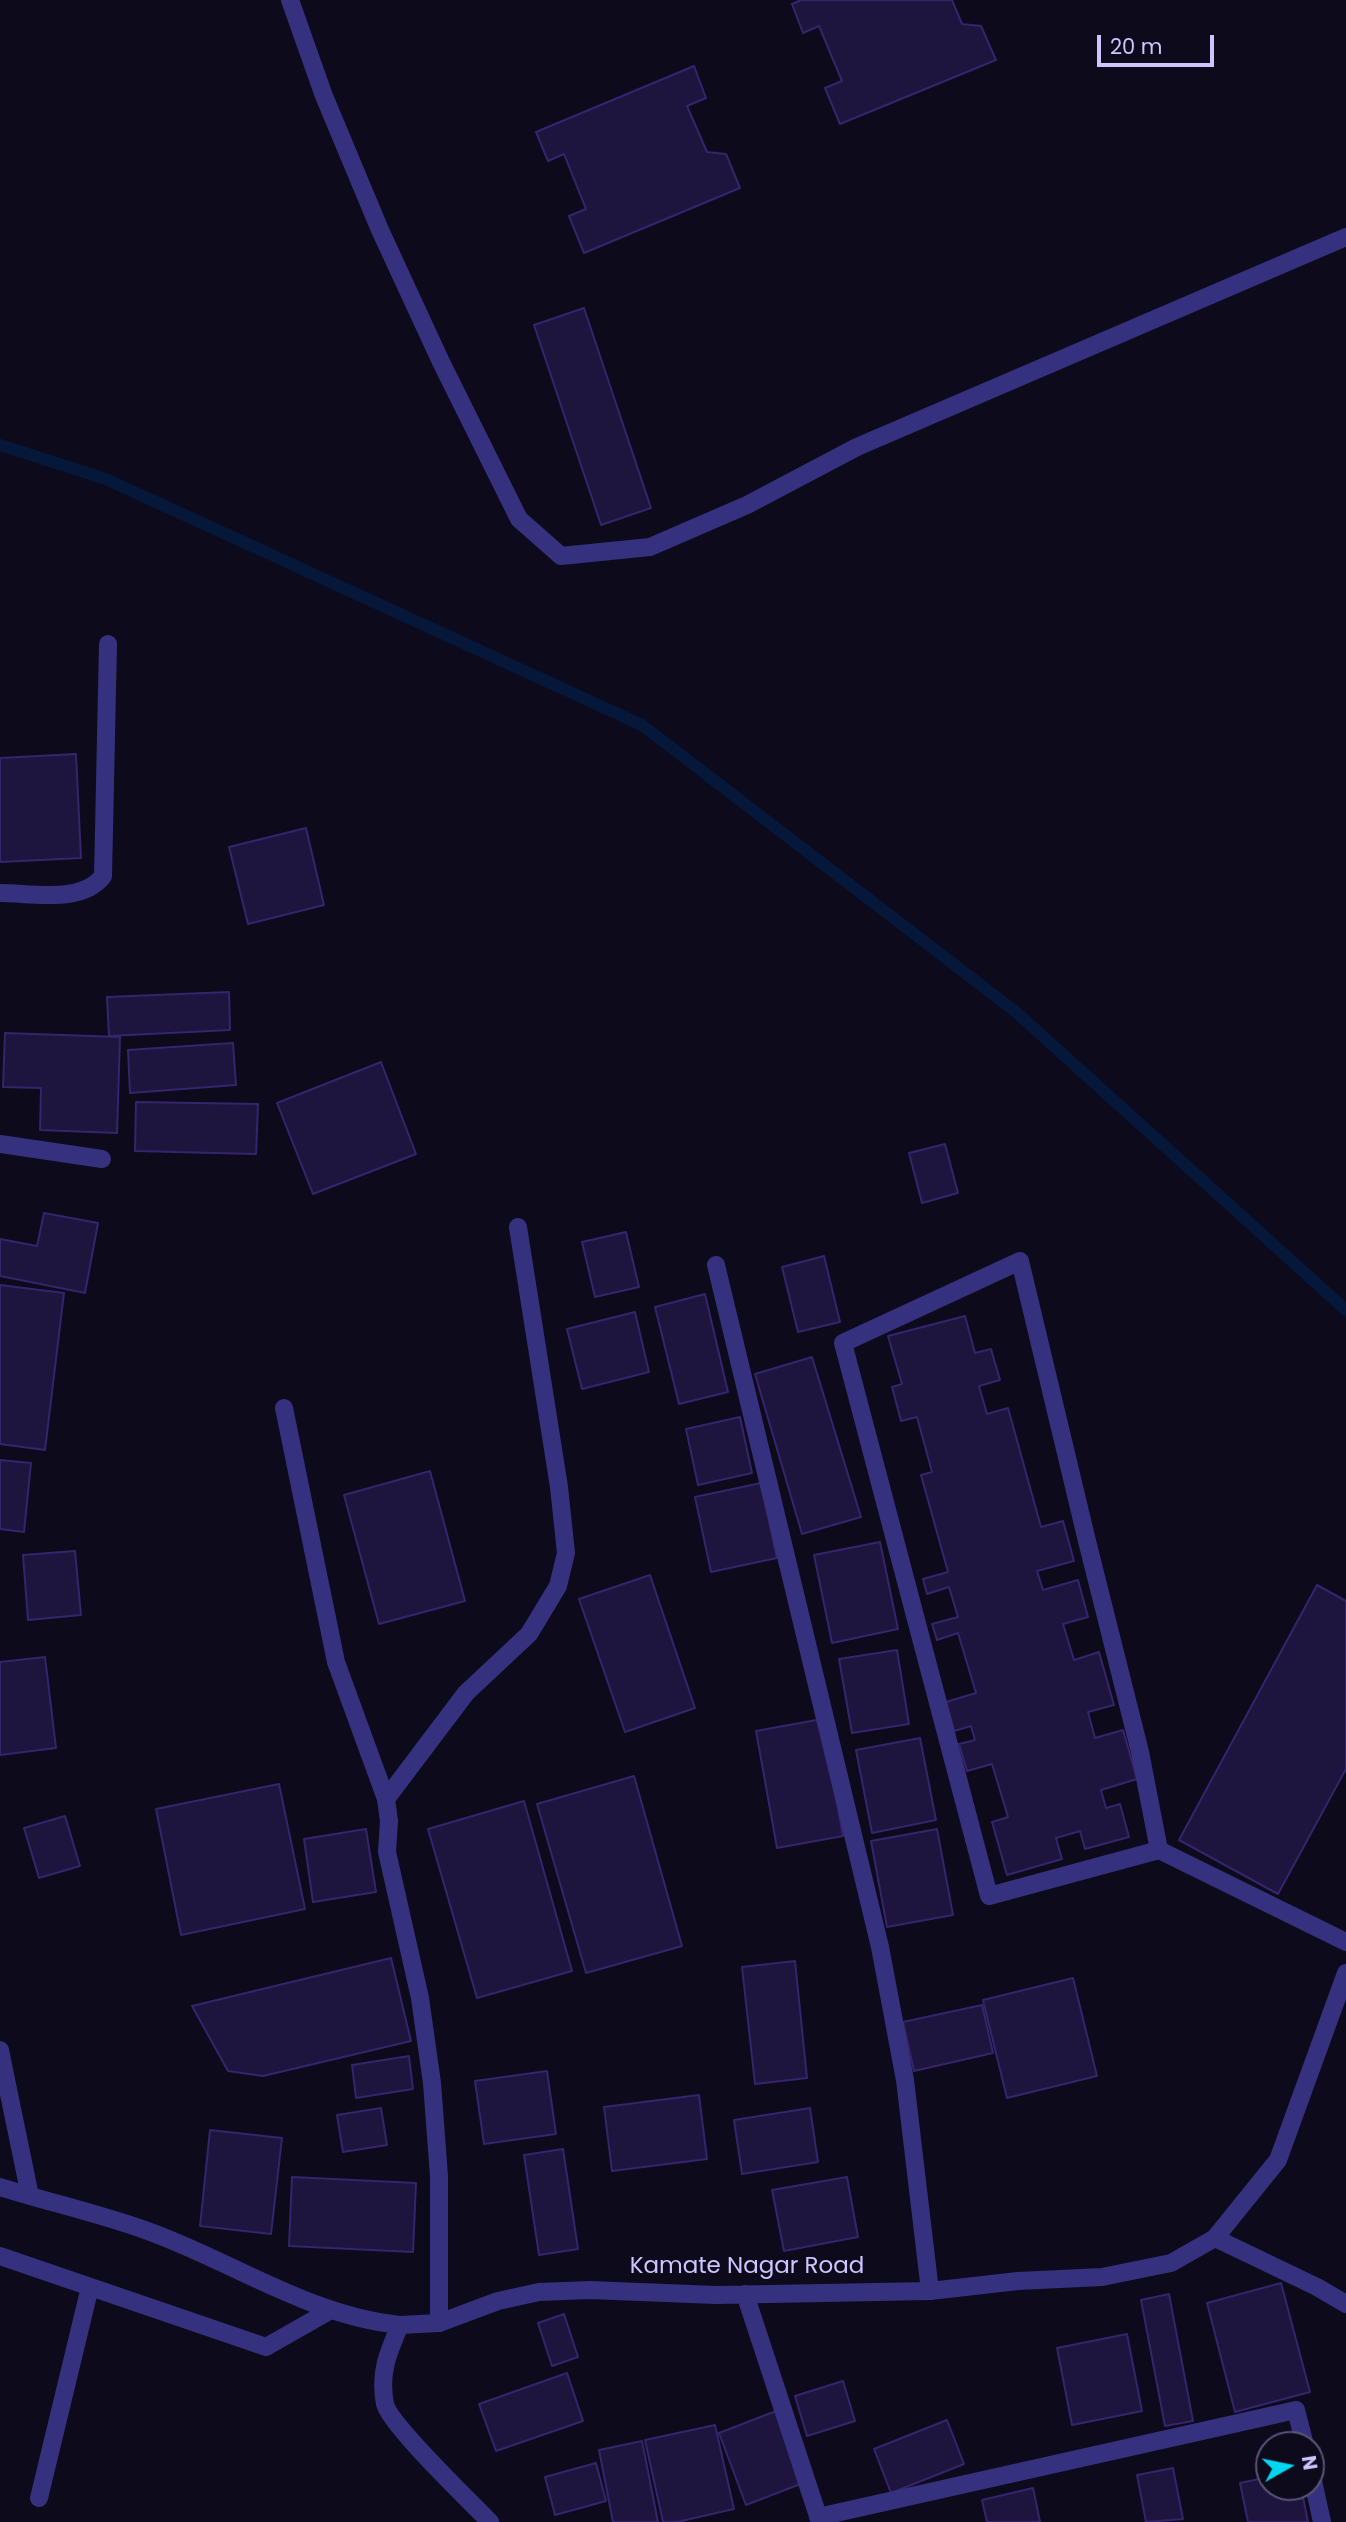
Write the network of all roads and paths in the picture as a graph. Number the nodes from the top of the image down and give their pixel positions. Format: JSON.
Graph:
{"nodes":[{"id":1,"x":290,"y":0,"type":"edge"},
{"id":2,"x":1346,"y":237,"type":"edge"},
{"id":3,"x":108,"y":645,"type":"dead end"},
{"id":4,"x":0,"y":893,"type":"edge"},
{"id":5,"x":0,"y":1144,"type":"edge"},
{"id":6,"x":102,"y":1159,"type":"dead end"},
{"id":7,"x":518,"y":1227,"type":"dead end"},
{"id":8,"x":716,"y":1265,"type":"dead end"},
{"id":9,"x":284,"y":1408,"type":"dead end"},
{"id":10,"x":386,"y":1799,"type":"junction"},
{"id":11,"x":1158,"y":1850,"type":"junction"},
{"id":12,"x":1346,"y":1942,"type":"edge"},
{"id":13,"x":1346,"y":1973,"type":"edge"},
{"id":14,"x":0,"y":2050,"type":"edge"},
{"id":15,"x":0,"y":2187,"type":"edge"},
{"id":16,"x":30,"y":2196,"type":"junction"},
{"id":17,"x":1215,"y":2238,"type":"junction"},
{"id":18,"x":0,"y":2256,"type":"edge"},
{"id":19,"x":90,"y":2287,"type":"junction"},
{"id":20,"x":930,"y":2291,"type":"junction"},
{"id":21,"x":745,"y":2294,"type":"junction"},
{"id":22,"x":1346,"y":2304,"type":"edge"},
{"id":23,"x":331,"y":2310,"type":"junction"},
{"id":24,"x":439,"y":2323,"type":"junction"},
{"id":25,"x":400,"y":2325,"type":"junction"},
{"id":26,"x":1301,"y":2431,"type":"edge"},
{"id":27,"x":39,"y":2498,"type":"dead end"},
{"id":28,"x":1317,"y":2501,"type":"edge"},
{"id":29,"x":819,"y":2519,"type":"edge"},
{"id":30,"x":490,"y":2522,"type":"edge"},
{"id":31,"x":1322,"y":2522,"type":"edge"}],
"edges":[{"from":1,"to":2,"type":"street"},
{"from":3,"to":4,"type":"street"},
{"from":5,"to":6,"type":"street"},
{"from":7,"to":10,"type":"street"},
{"from":8,"to":20,"type":"street"},
{"from":9,"to":10,"type":"street"},
{"from":10,"to":24,"type":"street"},
{"from":11,"to":11,"type":"street"},
{"from":11,"to":12,"type":"street"},
{"from":13,"to":17,"type":"street","name":"Kamate Nagar Road"},
{"from":14,"to":16,"type":"street"},
{"from":15,"to":16,"type":"street","name":"Kamate Nagar Road"},
{"from":16,"to":23,"type":"street","name":"Kamate Nagar Road"},
{"from":17,"to":20,"type":"street","name":"Kamate Nagar Road"},
{"from":17,"to":22,"type":"street"},
{"from":18,"to":19,"type":"street"},
{"from":19,"to":23,"type":"street"},
{"from":19,"to":27,"type":"street"},
{"from":20,"to":21,"type":"street","name":"Kamate Nagar Road"},
{"from":21,"to":24,"type":"street","name":"Kamate Nagar Road"},
{"from":21,"to":29,"type":"street"},
{"from":23,"to":25,"type":"street","name":"Kamate Nagar Road"},
{"from":24,"to":25,"type":"street","name":"Kamate Nagar Road"},
{"from":25,"to":30,"type":"street"},
{"from":26,"to":29,"type":"street"},
{"from":28,"to":31,"type":"street"}]}
